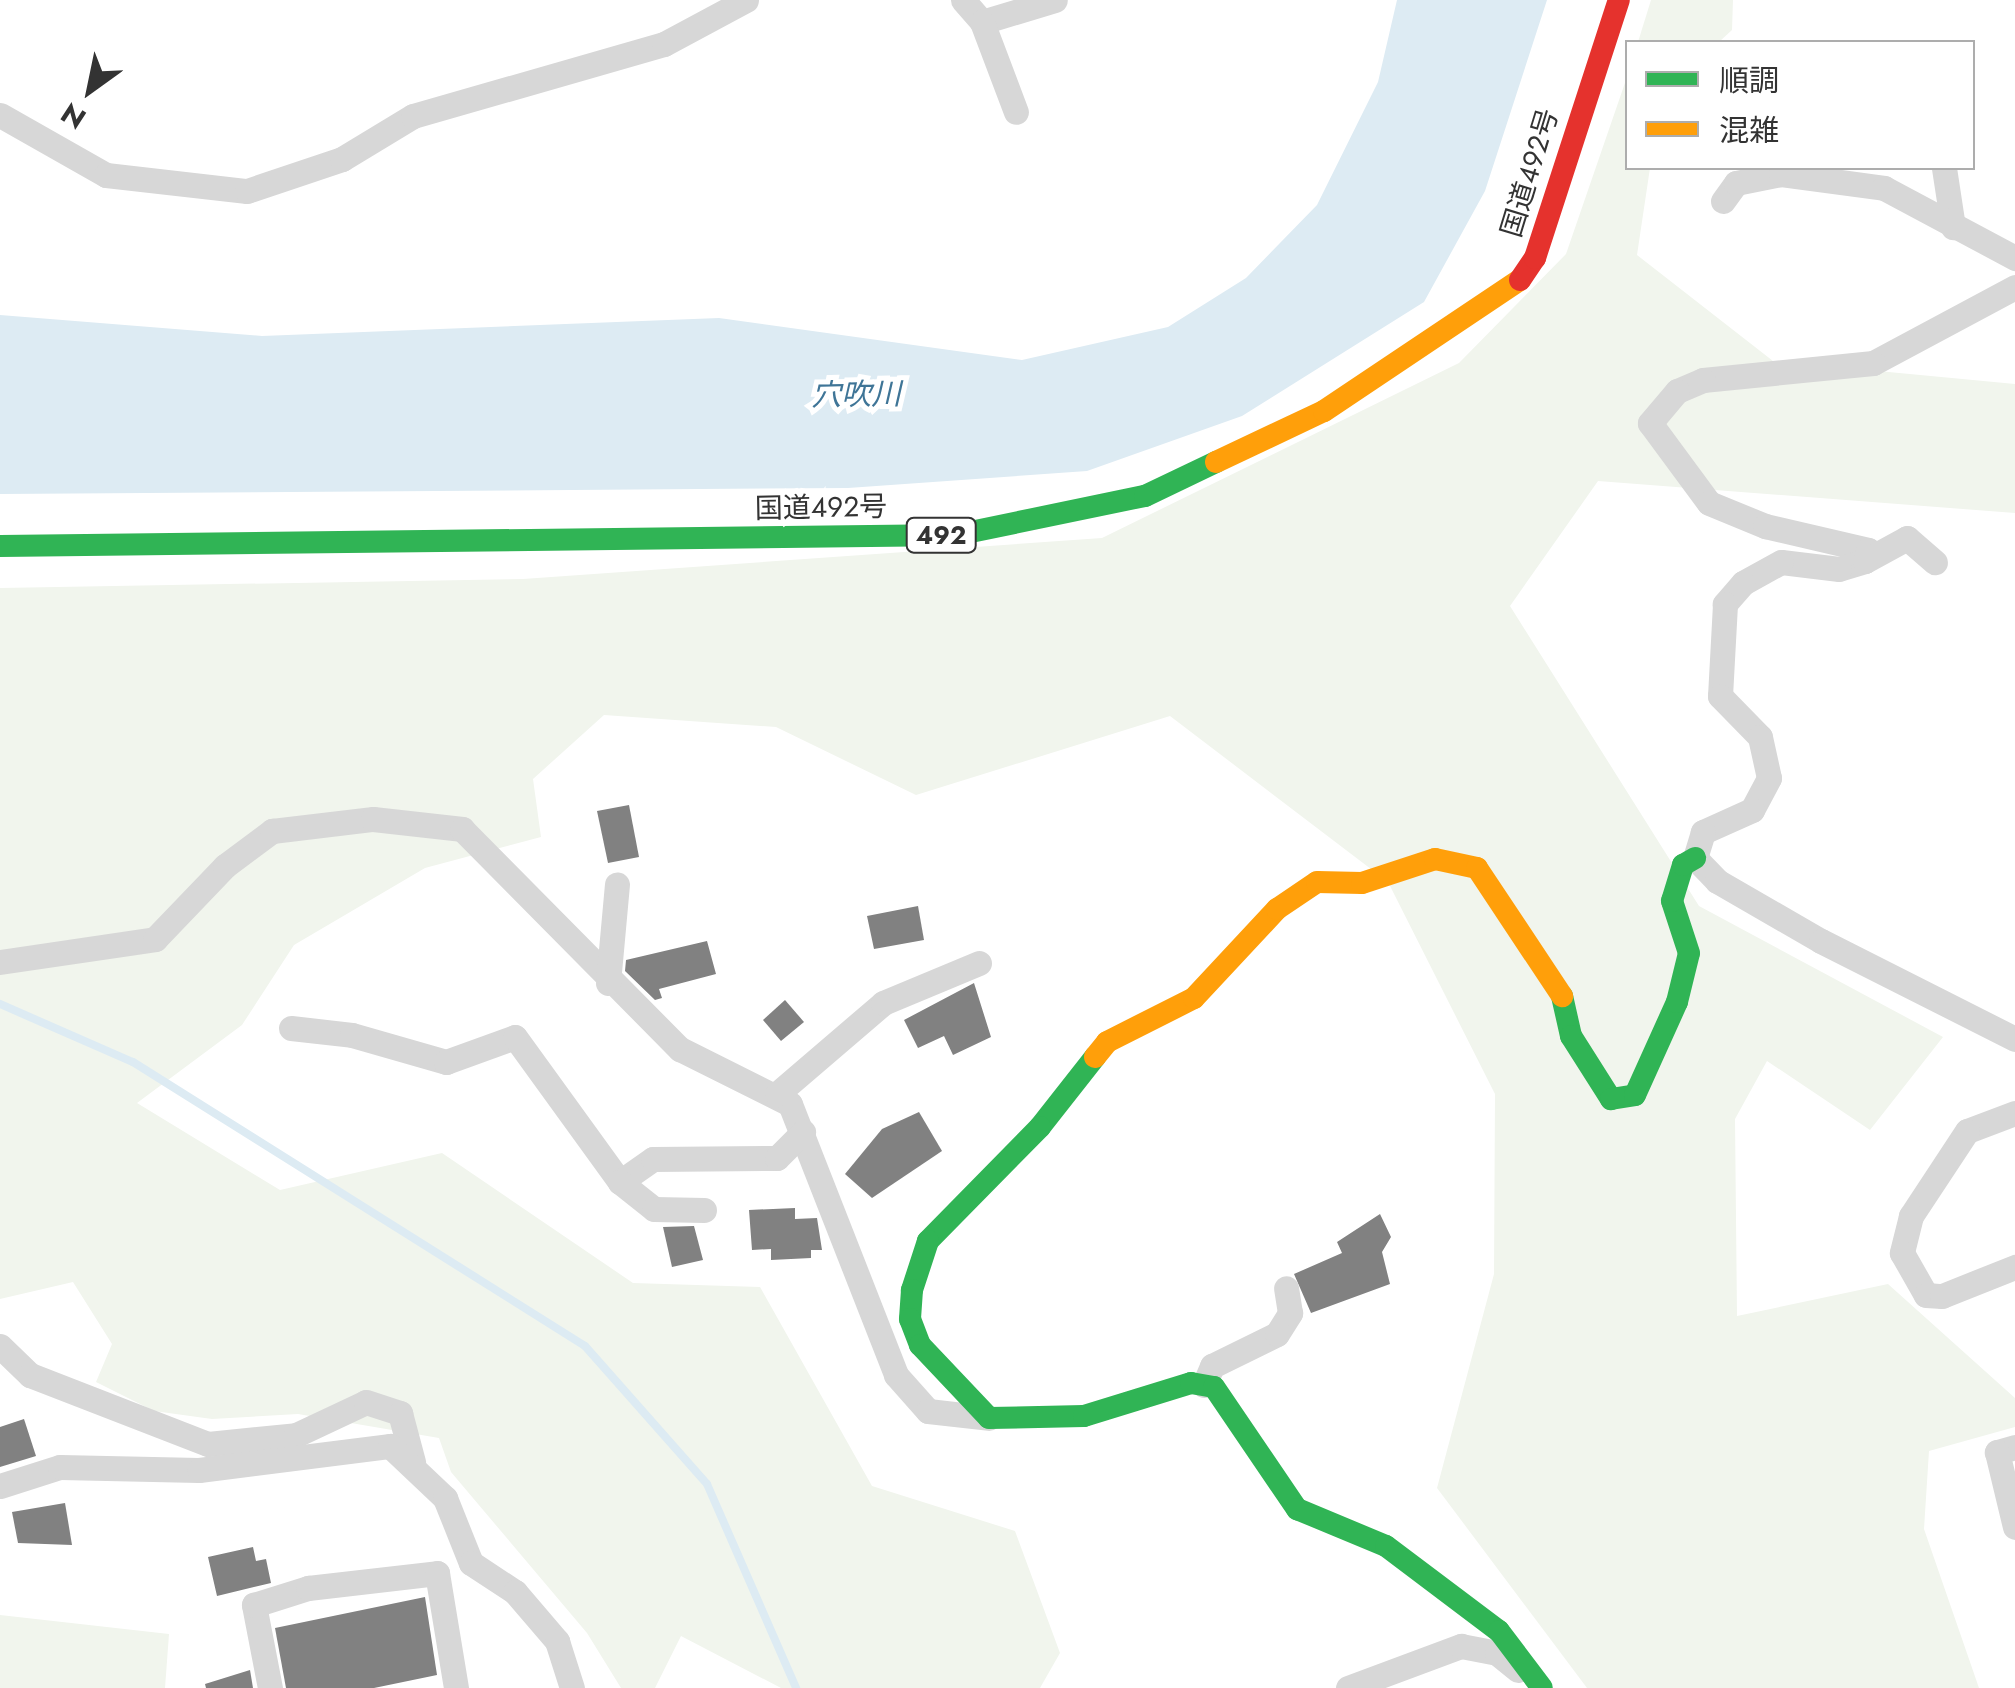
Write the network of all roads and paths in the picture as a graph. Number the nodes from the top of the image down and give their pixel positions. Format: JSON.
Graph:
{"nodes":[{"id":1,"x":746,"y":0,"type":"edge"},
{"id":2,"x":963,"y":0,"type":"edge"},
{"id":3,"x":1055,"y":0,"type":"edge"},
{"id":4,"x":1619,"y":0,"type":"edge"},
{"id":5,"x":982,"y":22,"type":"junction"},
{"id":6,"x":1016,"y":112,"type":"dead end"},
{"id":7,"x":0,"y":115,"type":"edge"},
{"id":8,"x":1944,"y":170,"type":"edge"},
{"id":9,"x":1724,"y":200,"type":"dead end"},
{"id":10,"x":1953,"y":226,"type":"junction"},
{"id":11,"x":2015,"y":258,"type":"edge"},
{"id":12,"x":2015,"y":287,"type":"edge"},
{"id":13,"x":0,"y":546,"type":"edge"},
{"id":14,"x":1865,"y":561,"type":"junction"},
{"id":15,"x":1935,"y":562,"type":"dead end"},
{"id":16,"x":1695,"y":858,"type":"junction"},
{"id":17,"x":617,"y":884,"type":"dead end"},
{"id":18,"x":0,"y":962,"type":"edge"},
{"id":19,"x":979,"y":963,"type":"dead end"},
{"id":20,"x":608,"y":984,"type":"junction"},
{"id":21,"x":291,"y":1028,"type":"dead end"},
{"id":22,"x":2015,"y":1039,"type":"edge"},
{"id":23,"x":777,"y":1094,"type":"junction"},
{"id":24,"x":2015,"y":1113,"type":"edge"},
{"id":25,"x":803,"y":1132,"type":"junction"},
{"id":26,"x":620,"y":1182,"type":"junction"},
{"id":27,"x":704,"y":1210,"type":"dead end"},
{"id":28,"x":2015,"y":1267,"type":"edge"},
{"id":29,"x":1286,"y":1288,"type":"dead end"},
{"id":30,"x":0,"y":1346,"type":"edge"},
{"id":31,"x":1204,"y":1386,"type":"junction"},
{"id":32,"x":989,"y":1418,"type":"junction"},
{"id":33,"x":2015,"y":1447,"type":"edge"},
{"id":34,"x":413,"y":1462,"type":"junction"},
{"id":35,"x":0,"y":1486,"type":"edge"},
{"id":36,"x":2015,"y":1527,"type":"edge"},
{"id":37,"x":270,"y":1688,"type":"edge"},
{"id":38,"x":456,"y":1688,"type":"edge"},
{"id":39,"x":572,"y":1688,"type":"edge"},
{"id":40,"x":1348,"y":1688,"type":"edge"},
{"id":41,"x":1541,"y":1688,"type":"edge"}],
"edges":[{"from":1,"to":7,"type":"street"},
{"from":2,"to":5,"type":"street"},
{"from":3,"to":5,"type":"street"},
{"from":4,"to":13,"type":"main road","name":"国道492号","number":"492"},
{"from":5,"to":6,"type":"street"},
{"from":8,"to":10,"type":"street"},
{"from":9,"to":10,"type":"street"},
{"from":10,"to":11,"type":"street"},
{"from":12,"to":14,"type":"street"},
{"from":14,"to":15,"type":"street"},
{"from":14,"to":16,"type":"street"},
{"from":16,"to":22,"type":"street"},
{"from":16,"to":32,"type":"main road"},
{"from":17,"to":20,"type":"street"},
{"from":18,"to":20,"type":"street"},
{"from":19,"to":23,"type":"street"},
{"from":20,"to":23,"type":"street"},
{"from":21,"to":26,"type":"street"},
{"from":23,"to":25,"type":"street"},
{"from":24,"to":28,"type":"street"},
{"from":25,"to":26,"type":"street"},
{"from":25,"to":32,"type":"street"},
{"from":26,"to":27,"type":"street"},
{"from":29,"to":31,"type":"street"},
{"from":30,"to":34,"type":"street"},
{"from":31,"to":32,"type":"main road"},
{"from":31,"to":41,"type":"main road"},
{"from":33,"to":36,"type":"street"},
{"from":34,"to":35,"type":"street"},
{"from":34,"to":39,"type":"street"},
{"from":37,"to":38,"type":"street"},
{"from":40,"to":41,"type":"street"}]}
